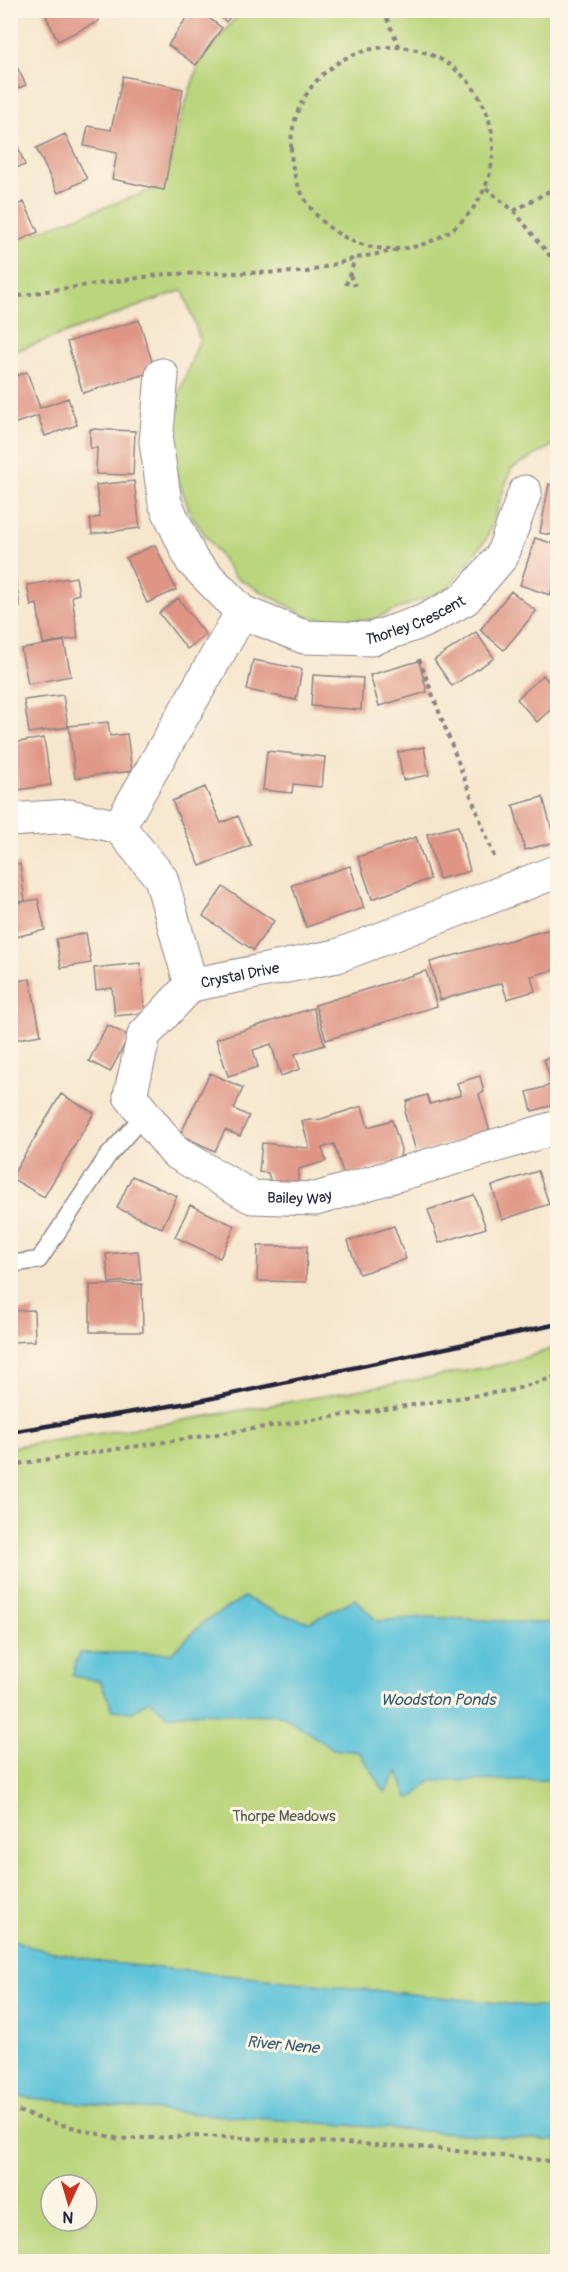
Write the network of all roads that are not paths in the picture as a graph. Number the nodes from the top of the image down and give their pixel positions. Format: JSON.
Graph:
{"nodes":[{"id":1,"x":162,"y":375,"type":"dead end"},
{"id":2,"x":525,"y":492,"type":"dead end"},
{"id":3,"x":242,"y":612,"type":"junction"},
{"id":4,"x":10,"y":820,"type":"edge"},
{"id":5,"x":119,"y":827,"type":"junction"},
{"id":6,"x":558,"y":871,"type":"edge"},
{"id":7,"x":191,"y":985,"type":"junction"},
{"id":8,"x":145,"y":1114,"type":"junction"},
{"id":9,"x":558,"y":1126,"type":"edge"},
{"id":10,"x":10,"y":1264,"type":"edge"}],
"edges":[{"from":1,"to":3,"type":"street","name":"Thorley Crescent"},
{"from":2,"to":3,"type":"street","name":"Thorley Crescent"},
{"from":3,"to":5,"type":"street"},
{"from":4,"to":5,"type":"street"},
{"from":5,"to":7,"type":"street","name":"Crystal Drive"},
{"from":6,"to":7,"type":"street","name":"Crystal Drive"},
{"from":7,"to":8,"type":"street","name":"Bailey Way"},
{"from":8,"to":9,"type":"street","name":"Bailey Way"},
{"from":8,"to":10,"type":"lane"}]}
